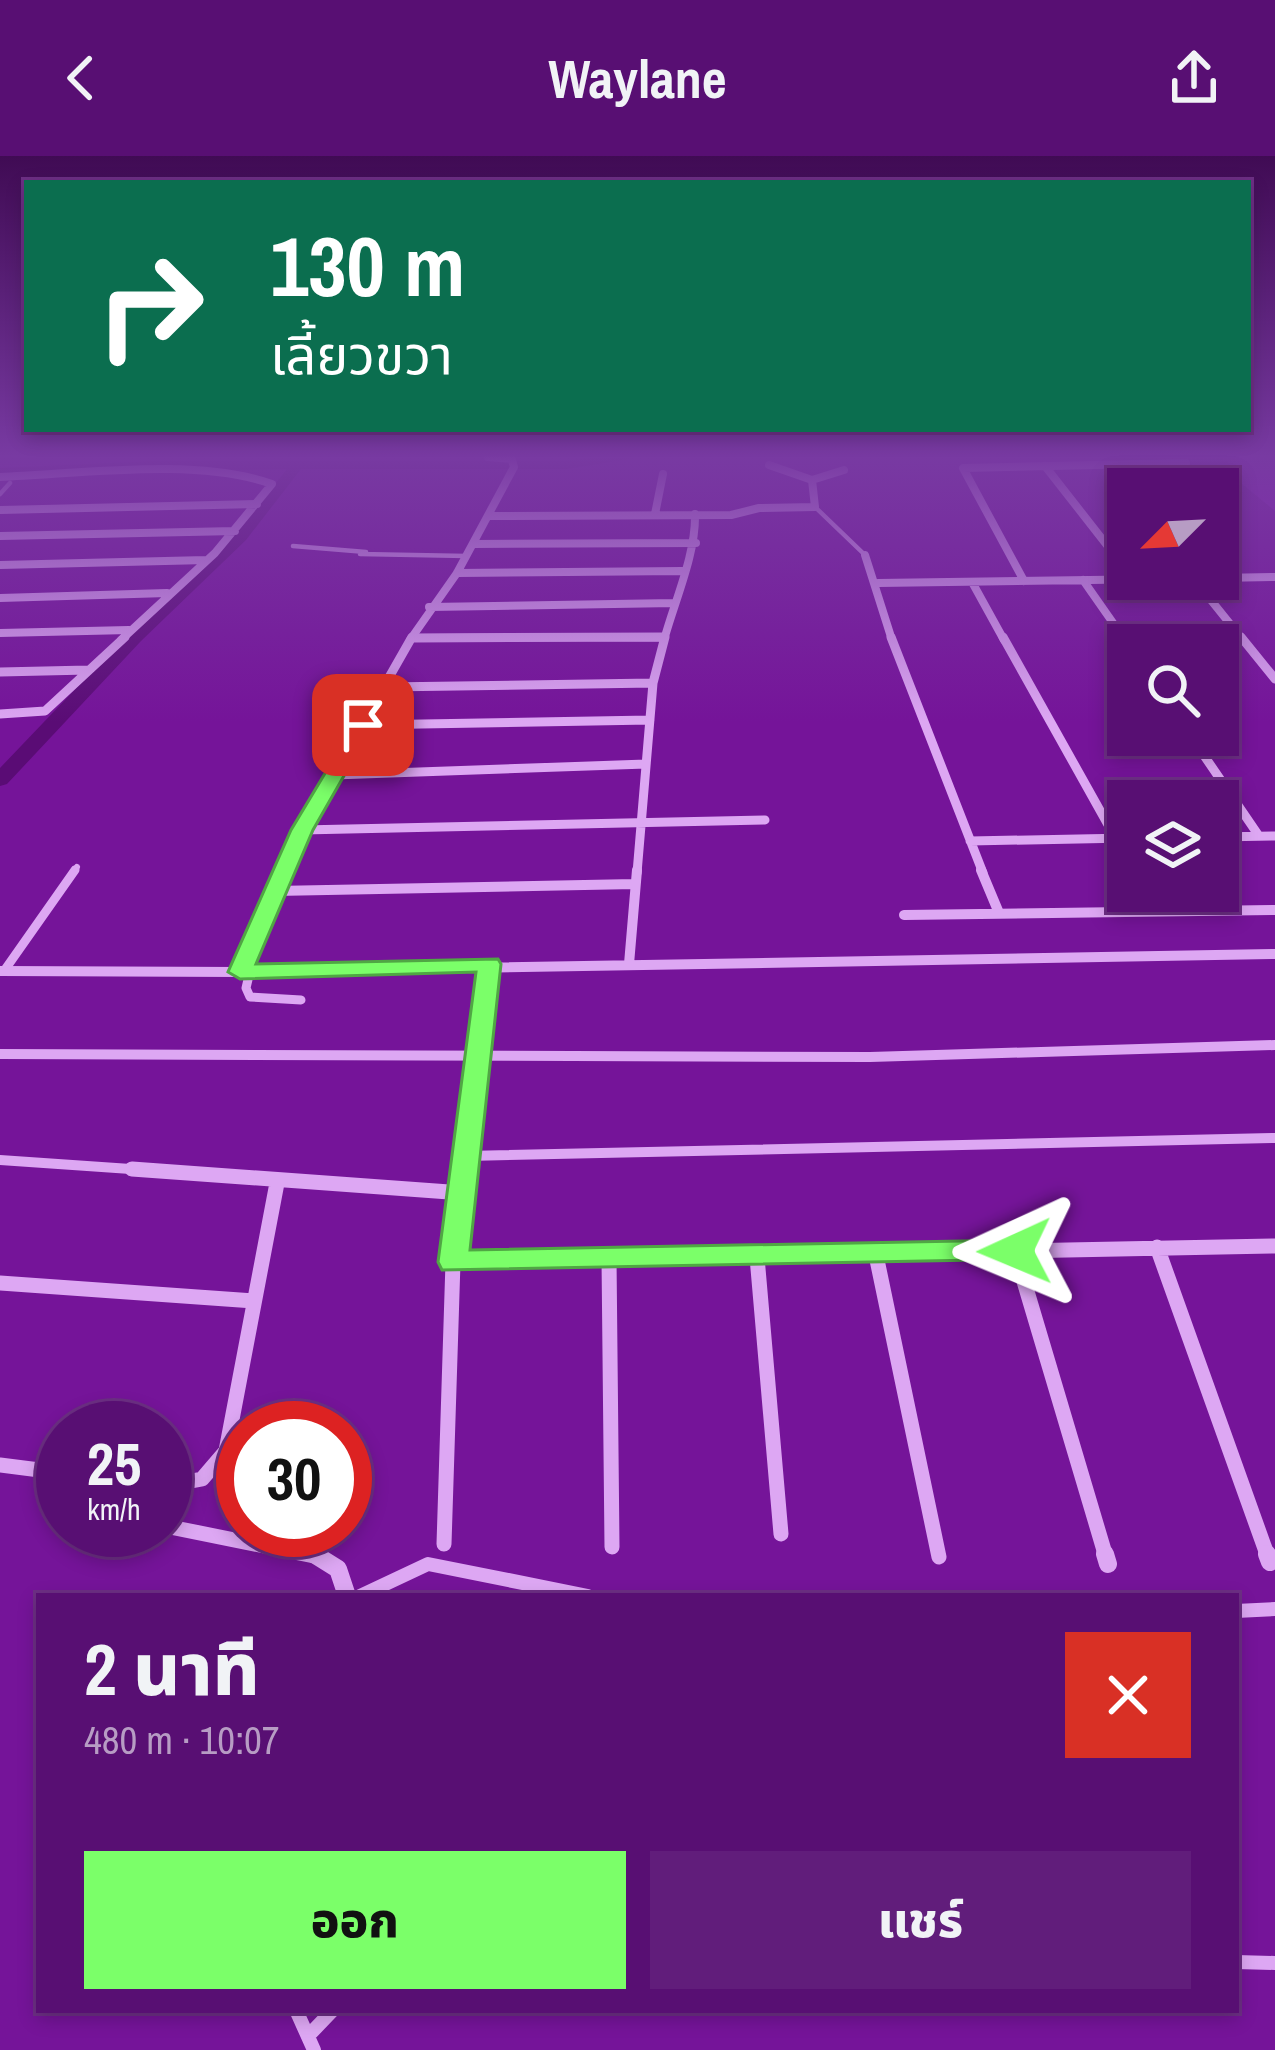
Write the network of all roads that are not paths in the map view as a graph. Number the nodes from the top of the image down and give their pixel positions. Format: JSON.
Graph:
{"nodes":[{"id":1,"x":221,"y":545,"type":"edge"},
{"id":2,"x":472,"y":545,"type":"edge"},
{"id":3,"x":695,"y":545,"type":"edge"},
{"id":4,"x":856,"y":545,"type":"edge"},
{"id":5,"x":1004,"y":545,"type":"edge"},
{"id":6,"x":293,"y":546,"type":"dead end"},
{"id":7,"x":865,"y":554,"type":"joint"},
{"id":8,"x":467,"y":556,"type":"junction"},
{"id":9,"x":207,"y":560,"type":"junction"},
{"id":10,"x":0,"y":565,"type":"edge"},
{"id":11,"x":682,"y":571,"type":"junction"},
{"id":12,"x":458,"y":573,"type":"junction"},
{"id":13,"x":1275,"y":577,"type":"edge"},
{"id":14,"x":1239,"y":578,"type":"edge"},
{"id":15,"x":1083,"y":580,"type":"junction"},
{"id":16,"x":1107,"y":580,"type":"edge"},
{"id":17,"x":1024,"y":581,"type":"junction"},
{"id":18,"x":973,"y":582,"type":"junction"},
{"id":19,"x":878,"y":584,"type":"junction"},
{"id":20,"x":168,"y":593,"type":"junction"},
{"id":21,"x":0,"y":598,"type":"edge"},
{"id":22,"x":1211,"y":600,"type":"edge"},
{"id":23,"x":674,"y":603,"type":"junction"},
{"id":24,"x":429,"y":607,"type":"junction"},
{"id":25,"x":1113,"y":624,"type":"edge"},
{"id":26,"x":129,"y":630,"type":"junction"},
{"id":27,"x":0,"y":633,"type":"edge"},
{"id":28,"x":665,"y":637,"type":"junction"},
{"id":29,"x":413,"y":638,"type":"junction"},
{"id":30,"x":89,"y":670,"type":"junction"},
{"id":31,"x":0,"y":672,"type":"edge"},
{"id":32,"x":1275,"y":679,"type":"edge"},
{"id":33,"x":653,"y":683,"type":"junction"},
{"id":34,"x":386,"y":687,"type":"junction"},
{"id":35,"x":0,"y":714,"type":"edge"},
{"id":36,"x":650,"y":720,"type":"junction"},
{"id":37,"x":363,"y":725,"type":"junction"},
{"id":38,"x":1204,"y":756,"type":"edge"},
{"id":39,"x":646,"y":764,"type":"junction"},
{"id":40,"x":334,"y":775,"type":"junction"},
{"id":41,"x":1107,"y":812,"type":"edge"},
{"id":42,"x":640,"y":819,"type":"junction"},
{"id":43,"x":765,"y":820,"type":"dead end"},
{"id":44,"x":302,"y":830,"type":"junction"},
{"id":45,"x":1239,"y":836,"type":"edge"},
{"id":46,"x":1259,"y":836,"type":"junction"},
{"id":47,"x":1275,"y":836,"type":"edge"},
{"id":48,"x":1107,"y":838,"type":"edge"},
{"id":49,"x":970,"y":841,"type":"junction"},
{"id":50,"x":77,"y":867,"type":"dead end"},
{"id":51,"x":635,"y":884,"type":"junction"},
{"id":52,"x":275,"y":892,"type":"junction"},
{"id":53,"x":1275,"y":910,"type":"edge"},
{"id":54,"x":999,"y":913,"type":"junction"},
{"id":55,"x":904,"y":915,"type":"dead end"},
{"id":56,"x":1275,"y":954,"type":"edge"},
{"id":57,"x":489,"y":964,"type":"junction"},
{"id":58,"x":629,"y":964,"type":"junction"},
{"id":59,"x":2,"y":971,"type":"edge"},
{"id":60,"x":245,"y":971,"type":"junction"},
{"id":61,"x":301,"y":1000,"type":"dead end"},
{"id":62,"x":1275,"y":1045,"type":"edge"},
{"id":63,"x":0,"y":1054,"type":"edge"},
{"id":64,"x":477,"y":1057,"type":"junction"},
{"id":65,"x":1275,"y":1138,"type":"edge"},
{"id":66,"x":467,"y":1156,"type":"junction"},
{"id":67,"x":0,"y":1160,"type":"edge"},
{"id":68,"x":277,"y":1183,"type":"junction"},
{"id":69,"x":463,"y":1193,"type":"junction"},
{"id":70,"x":1157,"y":1246,"type":"junction"},
{"id":71,"x":1275,"y":1246,"type":"edge"},
{"id":72,"x":1015,"y":1251,"type":"junction"},
{"id":73,"x":876,"y":1255,"type":"junction"},
{"id":74,"x":757,"y":1257,"type":"junction"},
{"id":75,"x":609,"y":1258,"type":"junction"},
{"id":76,"x":453,"y":1262,"type":"junction"},
{"id":77,"x":0,"y":1283,"type":"edge"},
{"id":78,"x":254,"y":1301,"type":"junction"},
{"id":79,"x":0,"y":1465,"type":"edge"},
{"id":80,"x":36,"y":1470,"type":"edge"},
{"id":81,"x":192,"y":1484,"type":"edge"},
{"id":82,"x":192,"y":1531,"type":"edge"},
{"id":83,"x":782,"y":1534,"type":"dead end"},
{"id":84,"x":445,"y":1544,"type":"dead end"},
{"id":85,"x":612,"y":1547,"type":"dead end"},
{"id":86,"x":939,"y":1558,"type":"dead end"},
{"id":87,"x":1270,"y":1562,"type":"dead end"},
{"id":88,"x":1108,"y":1564,"type":"dead end"},
{"id":89,"x":345,"y":1593,"type":"edge"},
{"id":90,"x":366,"y":1593,"type":"edge"},
{"id":91,"x":573,"y":1593,"type":"edge"},
{"id":92,"x":1275,"y":1609,"type":"edge"},
{"id":93,"x":1239,"y":1610,"type":"edge"},
{"id":94,"x":1239,"y":1962,"type":"edge"},
{"id":95,"x":1275,"y":1964,"type":"edge"},
{"id":96,"x":297,"y":2013,"type":"edge"},
{"id":97,"x":331,"y":2013,"type":"edge"},
{"id":98,"x":310,"y":2043,"type":"edge"}],
"edges":[{"from":1,"to":9,"type":"street"},
{"from":2,"to":8,"type":"street"},
{"from":3,"to":11,"type":"street"},
{"from":4,"to":7,"type":"lane"},
{"from":5,"to":17,"type":"street"},
{"from":6,"to":8,"type":"lane"},
{"from":7,"to":19,"type":"street"},
{"from":8,"to":12,"type":"street"},
{"from":9,"to":10,"type":"street"},
{"from":9,"to":20,"type":"street"},
{"from":11,"to":12,"type":"street"},
{"from":11,"to":23,"type":"street"},
{"from":12,"to":24,"type":"street"},
{"from":13,"to":14,"type":"street"},
{"from":15,"to":16,"type":"street"},
{"from":15,"to":17,"type":"street"},
{"from":15,"to":25,"type":"street"},
{"from":17,"to":18,"type":"street"},
{"from":18,"to":19,"type":"street"},
{"from":18,"to":41,"type":"street"},
{"from":19,"to":49,"type":"street"},
{"from":20,"to":21,"type":"street"},
{"from":20,"to":26,"type":"street"},
{"from":22,"to":32,"type":"street"},
{"from":23,"to":24,"type":"street"},
{"from":23,"to":28,"type":"street"},
{"from":24,"to":29,"type":"street"},
{"from":26,"to":27,"type":"street"},
{"from":26,"to":30,"type":"street"},
{"from":28,"to":29,"type":"street"},
{"from":28,"to":33,"type":"street"},
{"from":29,"to":34,"type":"street"},
{"from":30,"to":31,"type":"street"},
{"from":30,"to":35,"type":"street"},
{"from":33,"to":34,"type":"street"},
{"from":33,"to":36,"type":"street"},
{"from":34,"to":37,"type":"street"},
{"from":36,"to":37,"type":"street"},
{"from":36,"to":39,"type":"street"},
{"from":37,"to":40,"type":"street"},
{"from":38,"to":46,"type":"street"},
{"from":39,"to":40,"type":"street"},
{"from":39,"to":42,"type":"street"},
{"from":40,"to":44,"type":"street"},
{"from":42,"to":43,"type":"street"},
{"from":42,"to":44,"type":"street"},
{"from":42,"to":51,"type":"street"},
{"from":44,"to":52,"type":"street"},
{"from":45,"to":46,"type":"street"},
{"from":46,"to":47,"type":"street"},
{"from":48,"to":49,"type":"street"},
{"from":49,"to":54,"type":"street"},
{"from":50,"to":59,"type":"lane"},
{"from":51,"to":52,"type":"street"},
{"from":51,"to":58,"type":"street"},
{"from":52,"to":60,"type":"street"},
{"from":53,"to":54,"type":"street"},
{"from":54,"to":55,"type":"street"},
{"from":56,"to":58,"type":"street"},
{"from":57,"to":58,"type":"street"},
{"from":57,"to":60,"type":"street"},
{"from":57,"to":64,"type":"street"},
{"from":59,"to":60,"type":"street"},
{"from":60,"to":61,"type":"lane"},
{"from":62,"to":64,"type":"street"},
{"from":63,"to":64,"type":"street"},
{"from":64,"to":66,"type":"street"},
{"from":65,"to":66,"type":"street"},
{"from":66,"to":69,"type":"street"},
{"from":67,"to":68,"type":"street"},
{"from":68,"to":69,"type":"street"},
{"from":68,"to":78,"type":"street"},
{"from":69,"to":76,"type":"street"},
{"from":70,"to":71,"type":"street"},
{"from":70,"to":72,"type":"street"},
{"from":70,"to":87,"type":"street"},
{"from":72,"to":73,"type":"street"},
{"from":72,"to":88,"type":"street"},
{"from":73,"to":74,"type":"street"},
{"from":73,"to":86,"type":"street"},
{"from":74,"to":75,"type":"street"},
{"from":74,"to":83,"type":"street"},
{"from":75,"to":76,"type":"street"},
{"from":75,"to":85,"type":"street"},
{"from":76,"to":84,"type":"street"},
{"from":77,"to":78,"type":"street"},
{"from":78,"to":81,"type":"street"},
{"from":79,"to":80,"type":"street"},
{"from":82,"to":89,"type":"street"},
{"from":90,"to":91,"type":"lane"},
{"from":92,"to":93,"type":"lane"},
{"from":94,"to":95,"type":"lane"},
{"from":96,"to":98,"type":"lane"},
{"from":97,"to":98,"type":"lane"}]}
